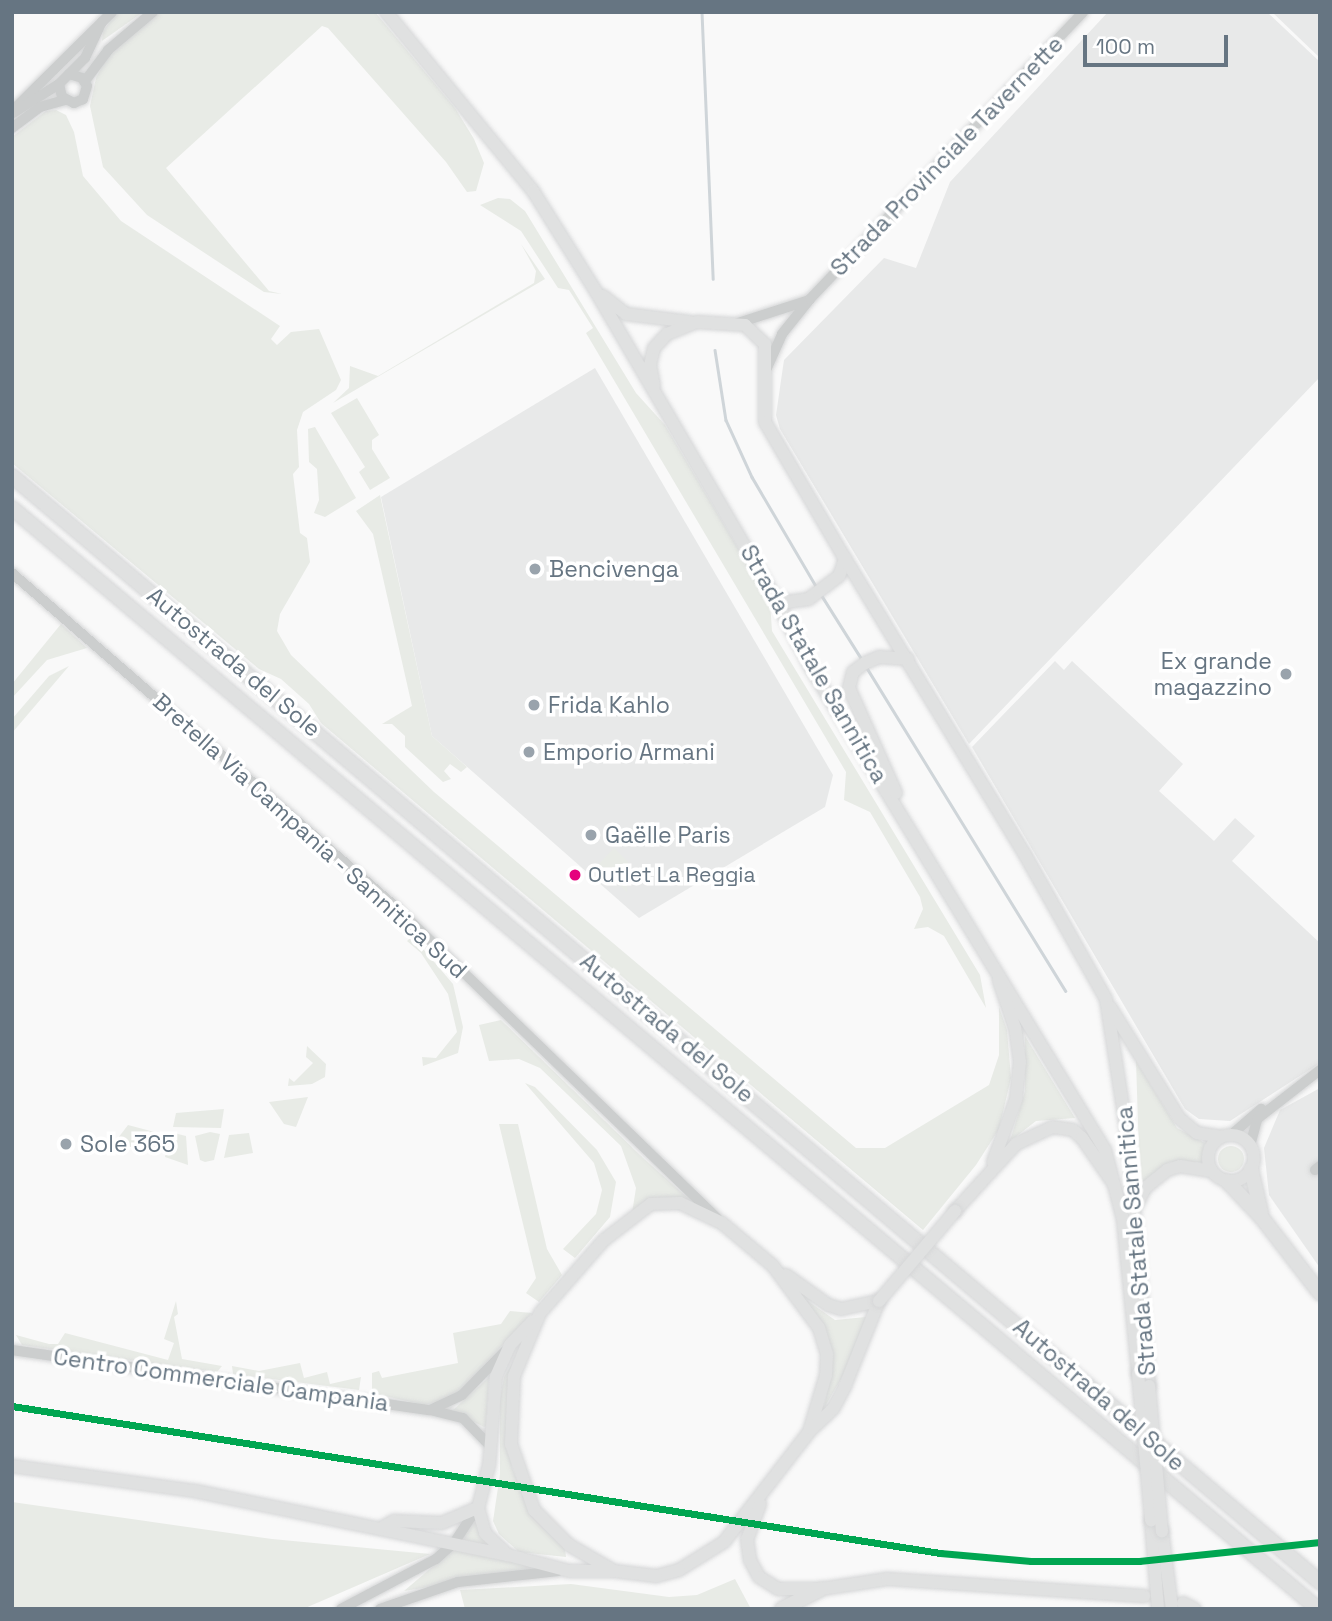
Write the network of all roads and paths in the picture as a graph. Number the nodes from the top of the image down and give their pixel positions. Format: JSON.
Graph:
{"nodes":[{"id":1,"x":112,"y":12,"type":"edge"},
{"id":2,"x":153,"y":12,"type":"edge"},
{"id":3,"x":386,"y":12,"type":"edge"},
{"id":4,"x":1083,"y":12,"type":"edge"},
{"id":5,"x":102,"y":22,"type":"junction"},
{"id":6,"x":69,"y":75,"type":"junction"},
{"id":7,"x":85,"y":82,"type":"junction"},
{"id":8,"x":59,"y":84,"type":"junction"},
{"id":9,"x":65,"y":100,"type":"junction"},
{"id":10,"x":12,"y":112,"type":"edge"},
{"id":11,"x":12,"y":128,"type":"edge"},
{"id":12,"x":595,"y":290,"type":"junction"},
{"id":13,"x":810,"y":299,"type":"junction"},
{"id":14,"x":697,"y":322,"type":"junction"},
{"id":15,"x":738,"y":323,"type":"junction"},
{"id":16,"x":766,"y":368,"type":"junction"},
{"id":17,"x":661,"y":405,"type":"junction"},
{"id":18,"x":12,"y":476,"type":"edge"},
{"id":19,"x":12,"y":508,"type":"edge"},
{"id":20,"x":843,"y":555,"type":"junction"},
{"id":21,"x":12,"y":573,"type":"edge"},
{"id":22,"x":774,"y":596,"type":"junction"},
{"id":23,"x":908,"y":659,"type":"junction"},
{"id":24,"x":900,"y":807,"type":"junction"},
{"id":25,"x":989,"y":958,"type":"junction"},
{"id":26,"x":1106,"y":999,"type":"junction"},
{"id":27,"x":1320,"y":1070,"type":"edge"},
{"id":28,"x":1277,"y":1101,"type":"junction"},
{"id":29,"x":1226,"y":1136,"type":"junction"},
{"id":30,"x":1250,"y":1146,"type":"junction"},
{"id":31,"x":992,"y":1165,"type":"junction"},
{"id":32,"x":1251,"y":1169,"type":"junction"},
{"id":33,"x":1212,"y":1171,"type":"junction"},
{"id":34,"x":1227,"y":1181,"type":"junction"},
{"id":35,"x":1115,"y":1184,"type":"junction"},
{"id":36,"x":1135,"y":1210,"type":"junction"},
{"id":37,"x":1262,"y":1217,"type":"junction"},
{"id":38,"x":722,"y":1223,"type":"junction"},
{"id":39,"x":773,"y":1266,"type":"junction"},
{"id":40,"x":1320,"y":1293,"type":"edge"},
{"id":41,"x":879,"y":1301,"type":"junction"},
{"id":42,"x":540,"y":1313,"type":"junction"},
{"id":43,"x":510,"y":1345,"type":"junction"},
{"id":44,"x":12,"y":1350,"type":"edge"},
{"id":45,"x":430,"y":1410,"type":"junction"},
{"id":46,"x":809,"y":1432,"type":"junction"},
{"id":47,"x":489,"y":1444,"type":"junction"},
{"id":48,"x":12,"y":1466,"type":"edge"},
{"id":49,"x":775,"y":1476,"type":"junction"},
{"id":50,"x":478,"y":1508,"type":"junction"},
{"id":51,"x":383,"y":1527,"type":"junction"},
{"id":52,"x":454,"y":1543,"type":"junction"},
{"id":53,"x":508,"y":1555,"type":"junction"},
{"id":54,"x":569,"y":1571,"type":"junction"},
{"id":55,"x":614,"y":1571,"type":"junction"},
{"id":56,"x":1320,"y":1582,"type":"edge"},
{"id":57,"x":821,"y":1589,"type":"junction"},
{"id":58,"x":1144,"y":1596,"type":"dead end"},
{"id":59,"x":1183,"y":1607,"type":"edge"},
{"id":60,"x":341,"y":1609,"type":"edge"},
{"id":61,"x":380,"y":1609,"type":"edge"},
{"id":62,"x":782,"y":1609,"type":"edge"},
{"id":63,"x":1158,"y":1609,"type":"edge"},
{"id":64,"x":1318,"y":1609,"type":"edge"}],
"edges":[{"from":1,"to":5,"type":"street"},
{"from":2,"to":7,"type":"street"},
{"from":3,"to":12,"type":"main road","name":"Strada Statale Sannitica"},
{"from":4,"to":13,"type":"street","name":"Strada Provinciale Tavernette"},
{"from":5,"to":6,"type":"street"},
{"from":5,"to":10,"type":"street"},
{"from":6,"to":7,"type":"street"},
{"from":6,"to":8,"type":"street"},
{"from":7,"to":9,"type":"street"},
{"from":8,"to":9,"type":"street"},
{"from":8,"to":10,"type":"street"},
{"from":9,"to":11,"type":"street"},
{"from":12,"to":14,"type":"main road"},
{"from":12,"to":17,"type":"main road","name":"Strada Statale Sannitica"},
{"from":13,"to":15,"type":"street","name":"Strada Provinciale Tavernette"},
{"from":13,"to":16,"type":"street","name":"Strada Provinciale Tavernette"},
{"from":14,"to":15,"type":"main road","name":"Strada Statale Sannitica"},
{"from":14,"to":17,"type":"main road","name":"Strada Statale Sannitica"},
{"from":15,"to":16,"type":"main road","name":"Strada Statale Sannitica"},
{"from":16,"to":20,"type":"main road","name":"Strada Statale Sannitica"},
{"from":17,"to":22,"type":"main road","name":"Strada Statale Sannitica"},
{"from":18,"to":56,"type":"highway","name":"Autostrada del Sole"},
{"from":19,"to":64,"type":"highway","name":"Autostrada del Sole"},
{"from":20,"to":22,"type":"main road"},
{"from":20,"to":23,"type":"main road","name":"Strada Statale Sannitica"},
{"from":21,"to":38,"type":"street","name":"Bretella Via Campania - Sannitica Sud"},
{"from":22,"to":24,"type":"main road","name":"Strada Statale Sannitica"},
{"from":23,"to":24,"type":"main road"},
{"from":23,"to":26,"type":"main road","name":"Strada Statale Sannitica"},
{"from":24,"to":25,"type":"main road","name":"Strada Statale Sannitica"},
{"from":25,"to":31,"type":"main road","name":"Strada Statale Sannitica"},
{"from":25,"to":35,"type":"main road","name":"Strada Statale Sannitica"},
{"from":26,"to":29,"type":"main road","name":"Strada Statale Sannitica"},
{"from":26,"to":36,"type":"main road","name":"Strada Statale Sannitica"},
{"from":27,"to":28,"type":"street"},
{"from":28,"to":29,"type":"street"},
{"from":28,"to":30,"type":"street"},
{"from":29,"to":30,"type":"main road"},
{"from":29,"to":33,"type":"main road"},
{"from":30,"to":32,"type":"main road"},
{"from":31,"to":35,"type":"main road","name":"Strada Statale Sannitica"},
{"from":31,"to":41,"type":"main road","name":"Strada Statale Sannitica","bridge":true},
{"from":32,"to":34,"type":"main road"},
{"from":32,"to":37,"type":"highway"},
{"from":33,"to":34,"type":"main road"},
{"from":33,"to":36,"type":"main road"},
{"from":34,"to":37,"type":"highway"},
{"from":35,"to":63,"type":"main road","name":"Strada Statale Sannitica","bridge":true},
{"from":36,"to":59,"type":"main road","name":"Strada Statale Sannitica","bridge":true},
{"from":37,"to":40,"type":"highway"},
{"from":38,"to":39,"type":"main road"},
{"from":38,"to":42,"type":"main road"},
{"from":39,"to":41,"type":"main road"},
{"from":39,"to":46,"type":"main road"},
{"from":41,"to":46,"type":"main road","name":"Strada Statale Sannitica"},
{"from":42,"to":43,"type":"main road"},
{"from":42,"to":55,"type":"main road"},
{"from":43,"to":45,"type":"street"},
{"from":43,"to":47,"type":"main road"},
{"from":44,"to":45,"type":"street","name":"Centro Commerciale Campania"},
{"from":45,"to":47,"type":"street","name":"Centro Commerciale Campania"},
{"from":46,"to":49,"type":"main road"},
{"from":47,"to":50,"type":"main road"},
{"from":48,"to":51,"type":"main road"},
{"from":49,"to":55,"type":"main road"},
{"from":49,"to":57,"type":"main road"},
{"from":50,"to":51,"type":"main road"},
{"from":50,"to":52,"type":"street"},
{"from":50,"to":53,"type":"main road"},
{"from":51,"to":52,"type":"main road"},
{"from":52,"to":53,"type":"main road"},
{"from":52,"to":60,"type":"street"},
{"from":53,"to":54,"type":"main road"},
{"from":54,"to":55,"type":"main road"},
{"from":54,"to":61,"type":"street"},
{"from":57,"to":58,"type":"main road"},
{"from":57,"to":62,"type":"highway"}]}
